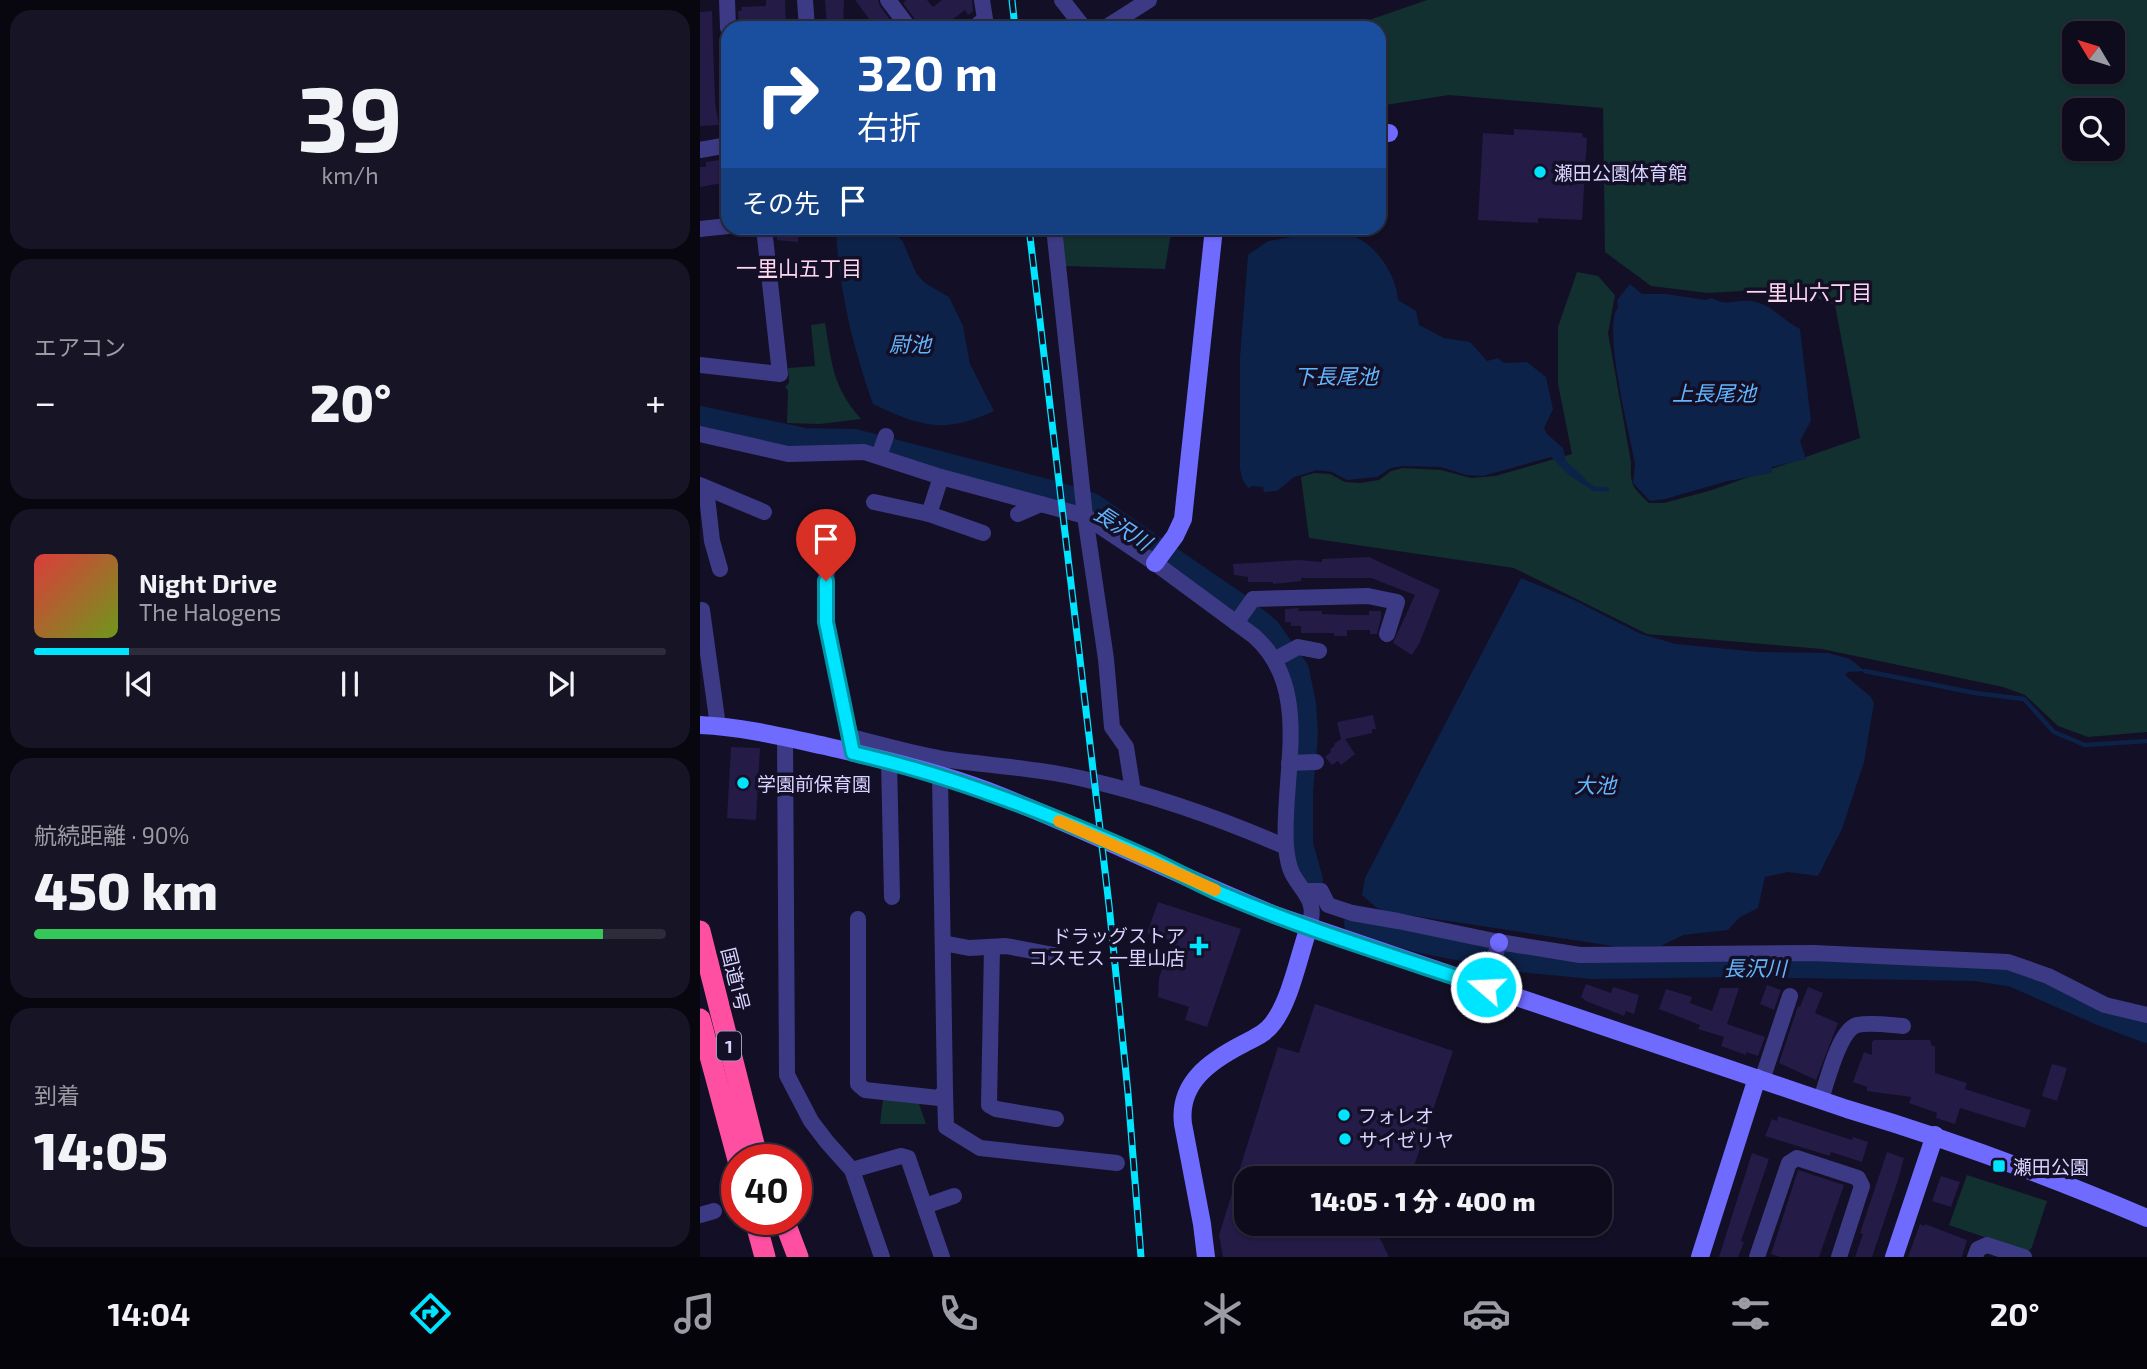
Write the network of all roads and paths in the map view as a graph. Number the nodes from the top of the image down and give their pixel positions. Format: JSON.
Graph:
{"nodes":[{"id":1,"x":727,"y":0,"type":"edge"},
{"id":2,"x":805,"y":0,"type":"edge"},
{"id":3,"x":888,"y":0,"type":"edge"},
{"id":4,"x":982,"y":0,"type":"edge"},
{"id":5,"x":1062,"y":0,"type":"edge"},
{"id":6,"x":1143,"y":1,"type":"edge"},
{"id":7,"x":728,"y":21,"type":"edge"},
{"id":8,"x":806,"y":21,"type":"edge"},
{"id":9,"x":904,"y":21,"type":"edge"},
{"id":10,"x":983,"y":21,"type":"edge"},
{"id":11,"x":1078,"y":21,"type":"edge"},
{"id":12,"x":1115,"y":21,"type":"edge"},
{"id":13,"x":721,"y":146,"type":"edge"},
{"id":14,"x":700,"y":150,"type":"edge"},
{"id":15,"x":721,"y":227,"type":"edge"},
{"id":16,"x":700,"y":229,"type":"edge"},
{"id":17,"x":765,"y":235,"type":"edge"},
{"id":18,"x":1055,"y":235,"type":"edge"},
{"id":19,"x":1213,"y":235,"type":"edge"},
{"id":20,"x":700,"y":365,"type":"edge"},
{"id":21,"x":700,"y":434,"type":"edge"},
{"id":22,"x":885,"y":436,"type":"dead end"},
{"id":23,"x":879,"y":456,"type":"junction"},
{"id":24,"x":941,"y":477,"type":"junction"},
{"id":25,"x":703,"y":487,"type":"edge"},
{"id":26,"x":874,"y":502,"type":"dead end"},
{"id":27,"x":1041,"y":504,"type":"junction"},
{"id":28,"x":764,"y":512,"type":"dead end"},
{"id":29,"x":929,"y":514,"type":"junction"},
{"id":30,"x":1018,"y":514,"type":"dead end"},
{"id":31,"x":1086,"y":516,"type":"junction"},
{"id":32,"x":831,"y":532,"type":"dead end"},
{"id":33,"x":984,"y":533,"type":"dead end"},
{"id":34,"x":1155,"y":563,"type":"junction"},
{"id":35,"x":720,"y":569,"type":"dead end"},
{"id":36,"x":702,"y":610,"type":"dead end"},
{"id":37,"x":1237,"y":622,"type":"junction"},
{"id":38,"x":1387,"y":634,"type":"dead end"},
{"id":39,"x":1319,"y":651,"type":"dead end"},
{"id":40,"x":1275,"y":660,"type":"junction"},
{"id":41,"x":709,"y":725,"type":"edge"},
{"id":42,"x":785,"y":737,"type":"junction"},
{"id":43,"x":852,"y":745,"type":"junction"},
{"id":44,"x":889,"y":761,"type":"junction"},
{"id":45,"x":1315,"y":762,"type":"dead end"},
{"id":46,"x":1289,"y":763,"type":"junction"},
{"id":47,"x":940,"y":775,"type":"junction"},
{"id":48,"x":1133,"y":791,"type":"junction"},
{"id":49,"x":1286,"y":847,"type":"junction"},
{"id":50,"x":1305,"y":891,"type":"junction"},
{"id":51,"x":891,"y":897,"type":"dead end"},
{"id":52,"x":858,"y":919,"type":"dead end"},
{"id":53,"x":1309,"y":927,"type":"junction"},
{"id":54,"x":700,"y":931,"type":"edge"},
{"id":55,"x":943,"y":943,"type":"junction"},
{"id":56,"x":1499,"y":943,"type":"junction"},
{"id":57,"x":992,"y":947,"type":"junction"},
{"id":58,"x":1054,"y":955,"type":"dead end"},
{"id":59,"x":1486,"y":987,"type":"junction"},
{"id":60,"x":1790,"y":996,"type":"dead end"},
{"id":61,"x":2147,"y":1014,"type":"edge"},
{"id":62,"x":700,"y":1019,"type":"edge"},
{"id":63,"x":1903,"y":1026,"type":"dead end"},
{"id":64,"x":1760,"y":1079,"type":"junction"},
{"id":65,"x":945,"y":1091,"type":"junction"},
{"id":66,"x":1821,"y":1099,"type":"junction"},
{"id":67,"x":1056,"y":1119,"type":"dead end"},
{"id":68,"x":1935,"y":1135,"type":"junction"},
{"id":69,"x":734,"y":1144,"type":"edge"},
{"id":70,"x":754,"y":1144,"type":"edge"},
{"id":71,"x":1117,"y":1163,"type":"dead end"},
{"id":72,"x":852,"y":1170,"type":"junction"},
{"id":73,"x":954,"y":1196,"type":"dead end"},
{"id":74,"x":925,"y":1206,"type":"junction"},
{"id":75,"x":2147,"y":1218,"type":"edge"},
{"id":76,"x":758,"y":1235,"type":"edge"},
{"id":77,"x":763,"y":1235,"type":"edge"},
{"id":78,"x":779,"y":1235,"type":"edge"},
{"id":79,"x":773,"y":1252,"type":"edge"},
{"id":80,"x":882,"y":1257,"type":"edge"},
{"id":81,"x":942,"y":1257,"type":"edge"},
{"id":82,"x":1206,"y":1257,"type":"edge"},
{"id":83,"x":1700,"y":1257,"type":"edge"},
{"id":84,"x":1757,"y":1257,"type":"edge"},
{"id":85,"x":1839,"y":1257,"type":"edge"},
{"id":86,"x":1894,"y":1257,"type":"edge"},
{"id":87,"x":1975,"y":1257,"type":"edge"},
{"id":88,"x":2024,"y":1257,"type":"edge"}],
"edges":[{"from":1,"to":7,"type":"street"},
{"from":2,"to":8,"type":"street"},
{"from":3,"to":9,"type":"street"},
{"from":4,"to":10,"type":"street"},
{"from":5,"to":11,"type":"street"},
{"from":6,"to":12,"type":"street"},
{"from":13,"to":14,"type":"street"},
{"from":15,"to":16,"type":"street"},
{"from":17,"to":20,"type":"street"},
{"from":18,"to":31,"type":"street"},
{"from":19,"to":34,"type":"street"},
{"from":21,"to":23,"type":"street"},
{"from":22,"to":23,"type":"street"},
{"from":23,"to":24,"type":"street"},
{"from":24,"to":27,"type":"street"},
{"from":24,"to":29,"type":"street"},
{"from":25,"to":28,"type":"street"},
{"from":25,"to":35,"type":"street"},
{"from":26,"to":29,"type":"street"},
{"from":27,"to":30,"type":"street"},
{"from":27,"to":31,"type":"street"},
{"from":29,"to":33,"type":"street"},
{"from":31,"to":34,"type":"street"},
{"from":31,"to":48,"type":"street"},
{"from":32,"to":43,"type":"street"},
{"from":34,"to":37,"type":"street"},
{"from":36,"to":41,"type":"street"},
{"from":37,"to":38,"type":"street"},
{"from":37,"to":40,"type":"street"},
{"from":39,"to":40,"type":"street"},
{"from":40,"to":46,"type":"street"},
{"from":41,"to":42,"type":"street"},
{"from":42,"to":43,"type":"street"},
{"from":42,"to":72,"type":"street"},
{"from":43,"to":44,"type":"street"},
{"from":43,"to":48,"type":"street"},
{"from":44,"to":47,"type":"street"},
{"from":44,"to":51,"type":"street"},
{"from":45,"to":46,"type":"street"},
{"from":46,"to":49,"type":"street"},
{"from":47,"to":53,"type":"street"},
{"from":47,"to":55,"type":"street"},
{"from":48,"to":49,"type":"street"},
{"from":49,"to":50,"type":"street"},
{"from":50,"to":53,"type":"street"},
{"from":50,"to":56,"type":"street"},
{"from":52,"to":65,"type":"street"},
{"from":53,"to":59,"type":"street"},
{"from":53,"to":82,"type":"street"},
{"from":54,"to":70,"type":"highway","name":"国道1号","number":"1"},
{"from":55,"to":57,"type":"street"},
{"from":55,"to":65,"type":"street"},
{"from":56,"to":59,"type":"street"},
{"from":56,"to":61,"type":"street"},
{"from":57,"to":58,"type":"street"},
{"from":57,"to":67,"type":"street"},
{"from":59,"to":64,"type":"street"},
{"from":60,"to":64,"type":"street"},
{"from":62,"to":69,"type":"highway","number":"1"},
{"from":63,"to":66,"type":"street"},
{"from":64,"to":66,"type":"street"},
{"from":64,"to":83,"type":"street"},
{"from":65,"to":71,"type":"street"},
{"from":66,"to":68,"type":"street"},
{"from":68,"to":75,"type":"street"},
{"from":68,"to":86,"type":"street"},
{"from":72,"to":74,"type":"street"},
{"from":72,"to":80,"type":"street"},
{"from":73,"to":74,"type":"street"},
{"from":74,"to":81,"type":"street"},
{"from":76,"to":79,"type":"highway"},
{"from":77,"to":79,"type":"highway"},
{"from":78,"to":79,"type":"highway"},
{"from":84,"to":85,"type":"street"},
{"from":87,"to":88,"type":"street"}]}
